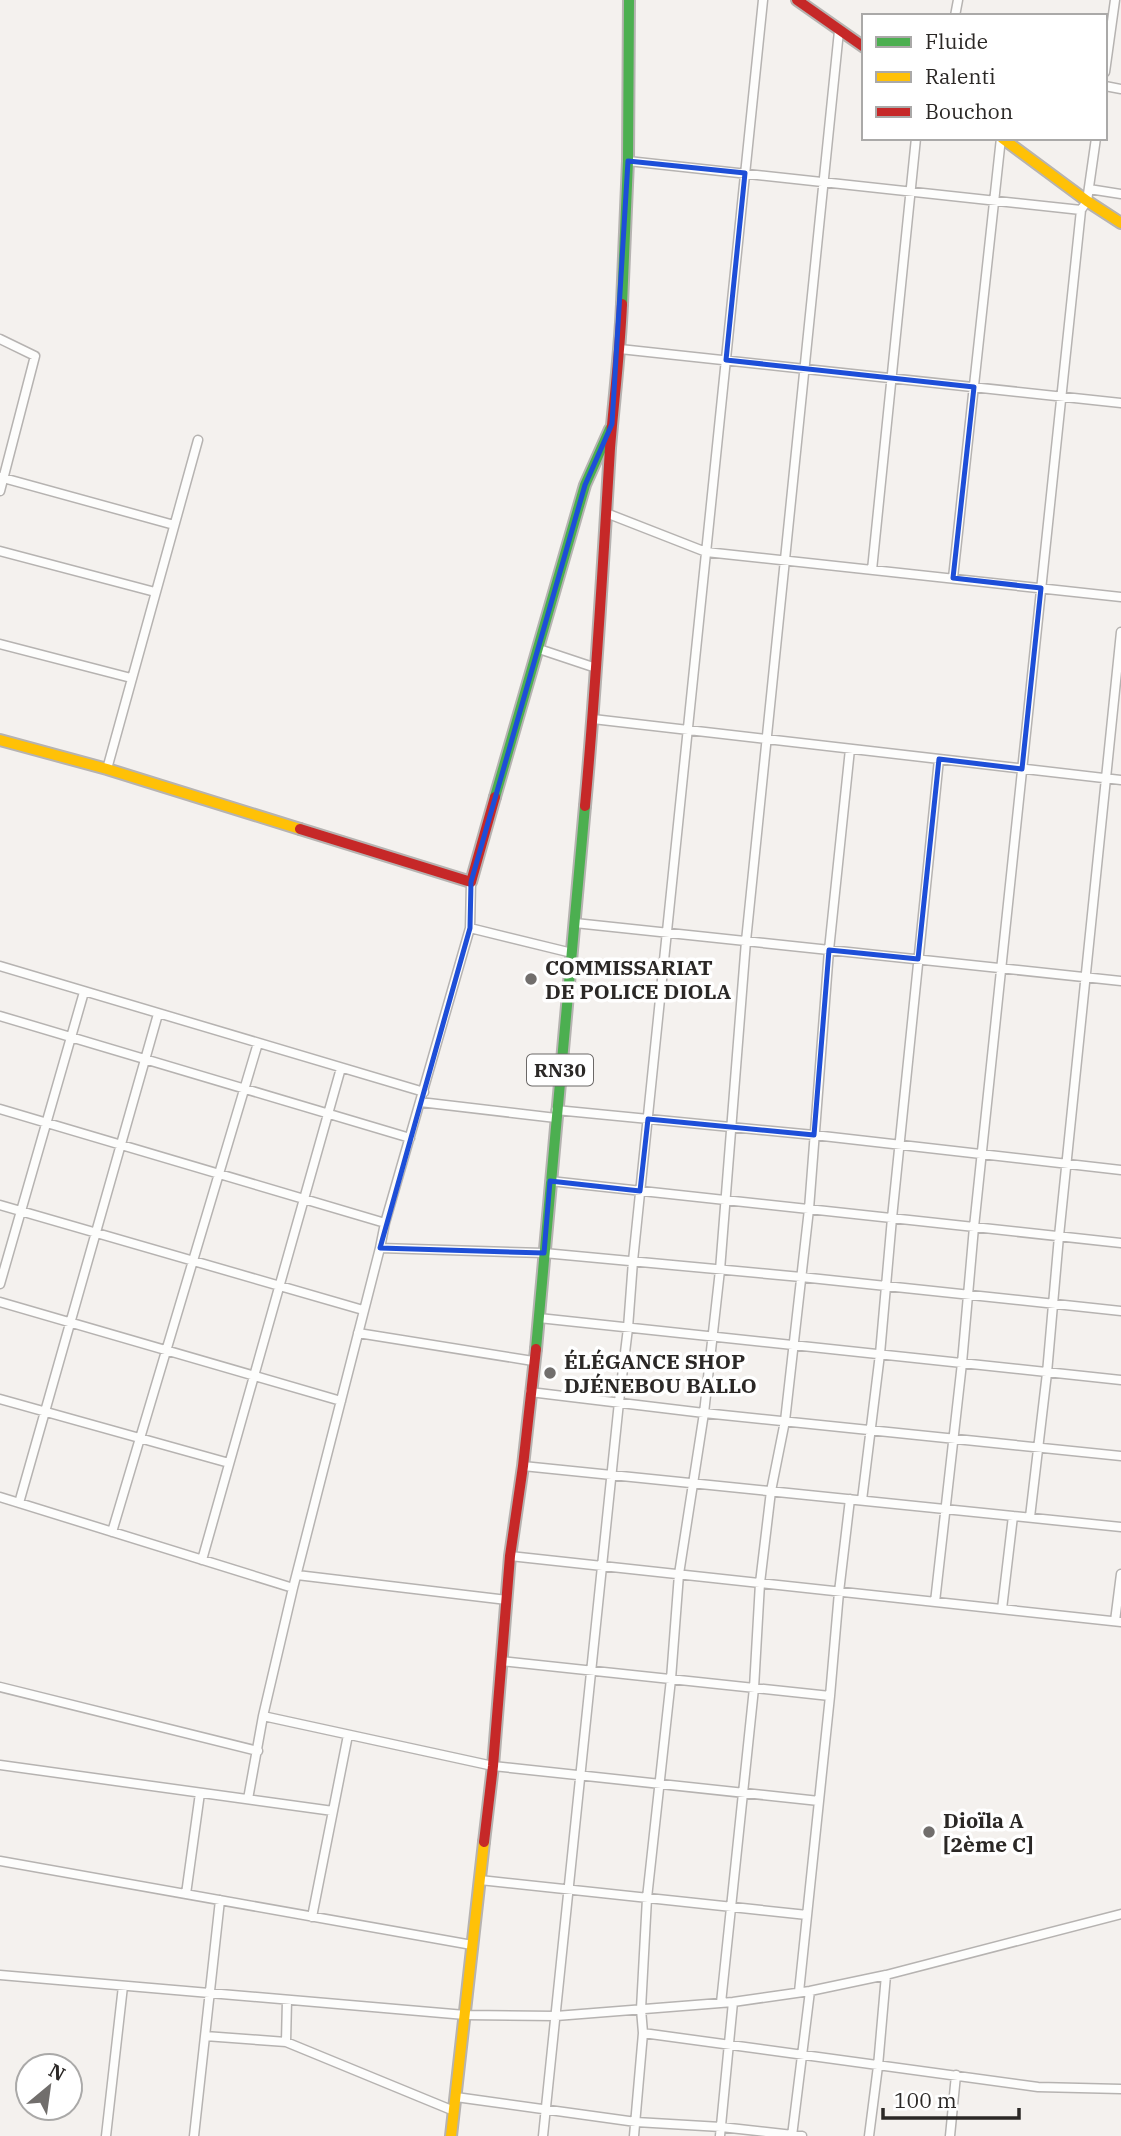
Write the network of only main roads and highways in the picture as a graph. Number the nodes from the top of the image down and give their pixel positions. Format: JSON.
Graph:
{"nodes":[{"id":1,"x":629,"y":0,"type":"edge"},
{"id":2,"x":797,"y":0,"type":"edge"},
{"id":3,"x":862,"y":46,"type":"edge"},
{"id":4,"x":1003,"y":140,"type":"edge"},
{"id":5,"x":1121,"y":223,"type":"edge"},
{"id":6,"x":612,"y":424,"type":"junction"},
{"id":7,"x":0,"y":740,"type":"edge"},
{"id":8,"x":451,"y":2136,"type":"edge"}],
"edges":[{"from":1,"to":6,"type":"main road","number":"RN30"},
{"from":2,"to":3,"type":"main road"},
{"from":4,"to":5,"type":"main road"},
{"from":6,"to":7,"type":"main road"},
{"from":6,"to":8,"type":"main road","number":"RN30"}]}
